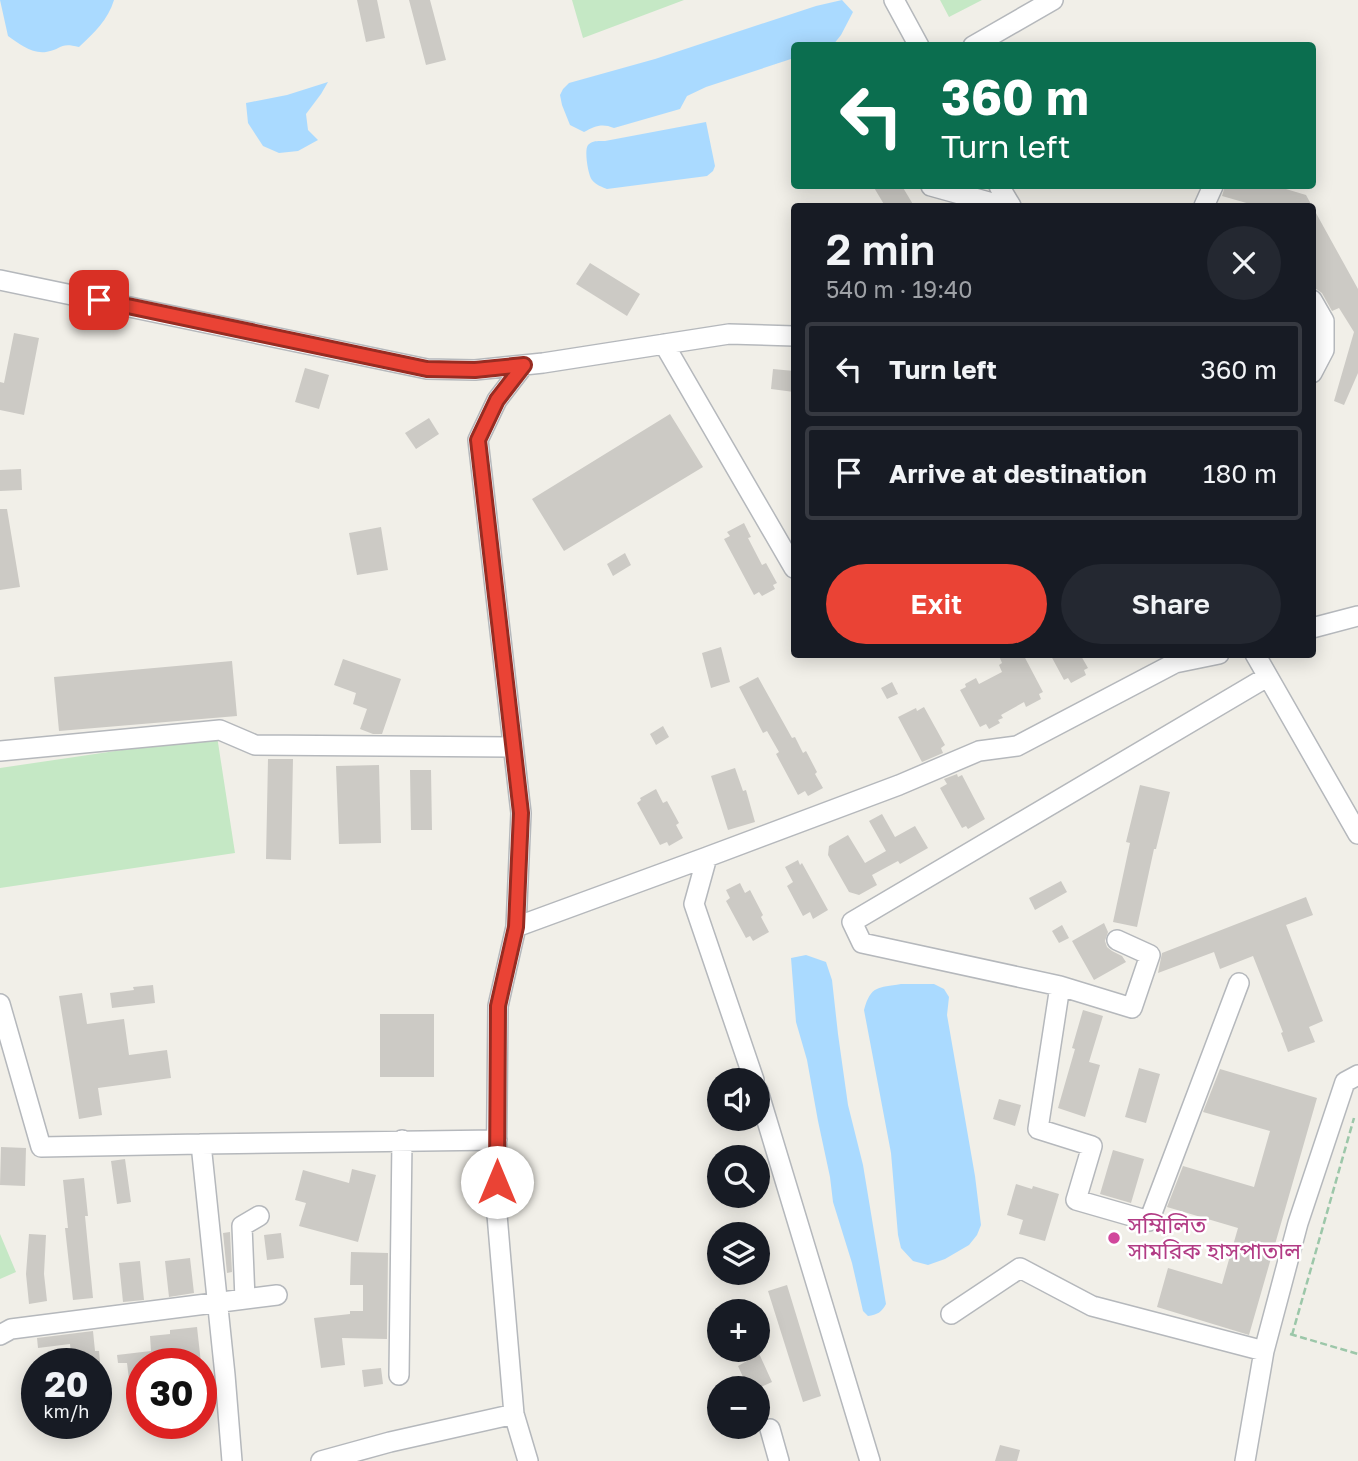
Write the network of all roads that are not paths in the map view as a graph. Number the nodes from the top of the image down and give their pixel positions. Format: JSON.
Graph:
{"nodes":[{"id":1,"x":894,"y":0,"type":"edge"},
{"id":2,"x":1053,"y":0,"type":"edge"},
{"id":3,"x":917,"y":42,"type":"edge"},
{"id":4,"x":980,"y":42,"type":"edge"},
{"id":5,"x":942,"y":189,"type":"edge"},
{"id":6,"x":992,"y":203,"type":"edge"},
{"id":7,"x":0,"y":280,"type":"edge"},
{"id":8,"x":1316,"y":307,"type":"edge"},
{"id":9,"x":791,"y":336,"type":"edge"},
{"id":10,"x":664,"y":344,"type":"junction"},
{"id":11,"x":524,"y":365,"type":"junction"},
{"id":12,"x":1316,"y":365,"type":"edge"},
{"id":13,"x":791,"y":563,"type":"edge"},
{"id":14,"x":1358,"y":616,"type":"edge"},
{"id":15,"x":1316,"y":627,"type":"edge"},
{"id":16,"x":1257,"y":658,"type":"edge"},
{"id":17,"x":1173,"y":659,"type":"edge"},
{"id":18,"x":1267,"y":677,"type":"junction"},
{"id":19,"x":513,"y":747,"type":"junction"},
{"id":20,"x":0,"y":751,"type":"edge"},
{"id":21,"x":1358,"y":834,"type":"edge"},
{"id":22,"x":707,"y":857,"type":"junction"},
{"id":23,"x":516,"y":927,"type":"junction"},
{"id":24,"x":1116,"y":940,"type":"dead end"},
{"id":25,"x":1239,"y":984,"type":"dead end"},
{"id":26,"x":1060,"y":986,"type":"junction"},
{"id":27,"x":0,"y":1004,"type":"edge"},
{"id":28,"x":750,"y":1068,"type":"edge"},
{"id":29,"x":1358,"y":1075,"type":"edge"},
{"id":30,"x":770,"y":1131,"type":"edge"},
{"id":31,"x":402,"y":1140,"type":"junction"},
{"id":32,"x":497,"y":1140,"type":"junction"},
{"id":33,"x":201,"y":1144,"type":"junction"},
{"id":34,"x":259,"y":1216,"type":"dead end"},
{"id":35,"x":277,"y":1295,"type":"dead end"},
{"id":36,"x":245,"y":1299,"type":"junction"},
{"id":37,"x":951,"y":1314,"type":"dead end"},
{"id":38,"x":0,"y":1335,"type":"edge"},
{"id":39,"x":1264,"y":1351,"type":"junction"},
{"id":40,"x":399,"y":1375,"type":"dead end"},
{"id":41,"x":514,"y":1415,"type":"junction"},
{"id":42,"x":770,"y":1429,"type":"dead end"},
{"id":43,"x":232,"y":1461,"type":"edge"},
{"id":44,"x":321,"y":1461,"type":"edge"},
{"id":45,"x":528,"y":1461,"type":"edge"},
{"id":46,"x":779,"y":1461,"type":"edge"},
{"id":47,"x":870,"y":1461,"type":"edge"},
{"id":48,"x":1245,"y":1461,"type":"edge"}],
"edges":[{"from":1,"to":3,"type":"street"},
{"from":2,"to":4,"type":"street"},
{"from":5,"to":6,"type":"street"},
{"from":7,"to":11,"type":"street"},
{"from":8,"to":12,"type":"street"},
{"from":9,"to":10,"type":"street"},
{"from":10,"to":11,"type":"street"},
{"from":10,"to":13,"type":"street"},
{"from":11,"to":19,"type":"street"},
{"from":14,"to":15,"type":"street"},
{"from":16,"to":18,"type":"street"},
{"from":17,"to":22,"type":"street"},
{"from":18,"to":21,"type":"street"},
{"from":18,"to":26,"type":"street"},
{"from":19,"to":20,"type":"street"},
{"from":19,"to":23,"type":"street"},
{"from":22,"to":23,"type":"street"},
{"from":22,"to":28,"type":"street"},
{"from":23,"to":32,"type":"street"},
{"from":24,"to":26,"type":"street"},
{"from":25,"to":26,"type":"street"},
{"from":27,"to":33,"type":"street"},
{"from":29,"to":39,"type":"street"},
{"from":30,"to":47,"type":"street"},
{"from":31,"to":32,"type":"street"},
{"from":31,"to":33,"type":"street"},
{"from":31,"to":40,"type":"street"},
{"from":32,"to":41,"type":"street"},
{"from":33,"to":43,"type":"street"},
{"from":34,"to":36,"type":"street"},
{"from":35,"to":36,"type":"street"},
{"from":36,"to":38,"type":"street"},
{"from":37,"to":39,"type":"street"},
{"from":39,"to":48,"type":"street"},
{"from":41,"to":44,"type":"street"},
{"from":41,"to":45,"type":"street"},
{"from":42,"to":46,"type":"street"}]}
